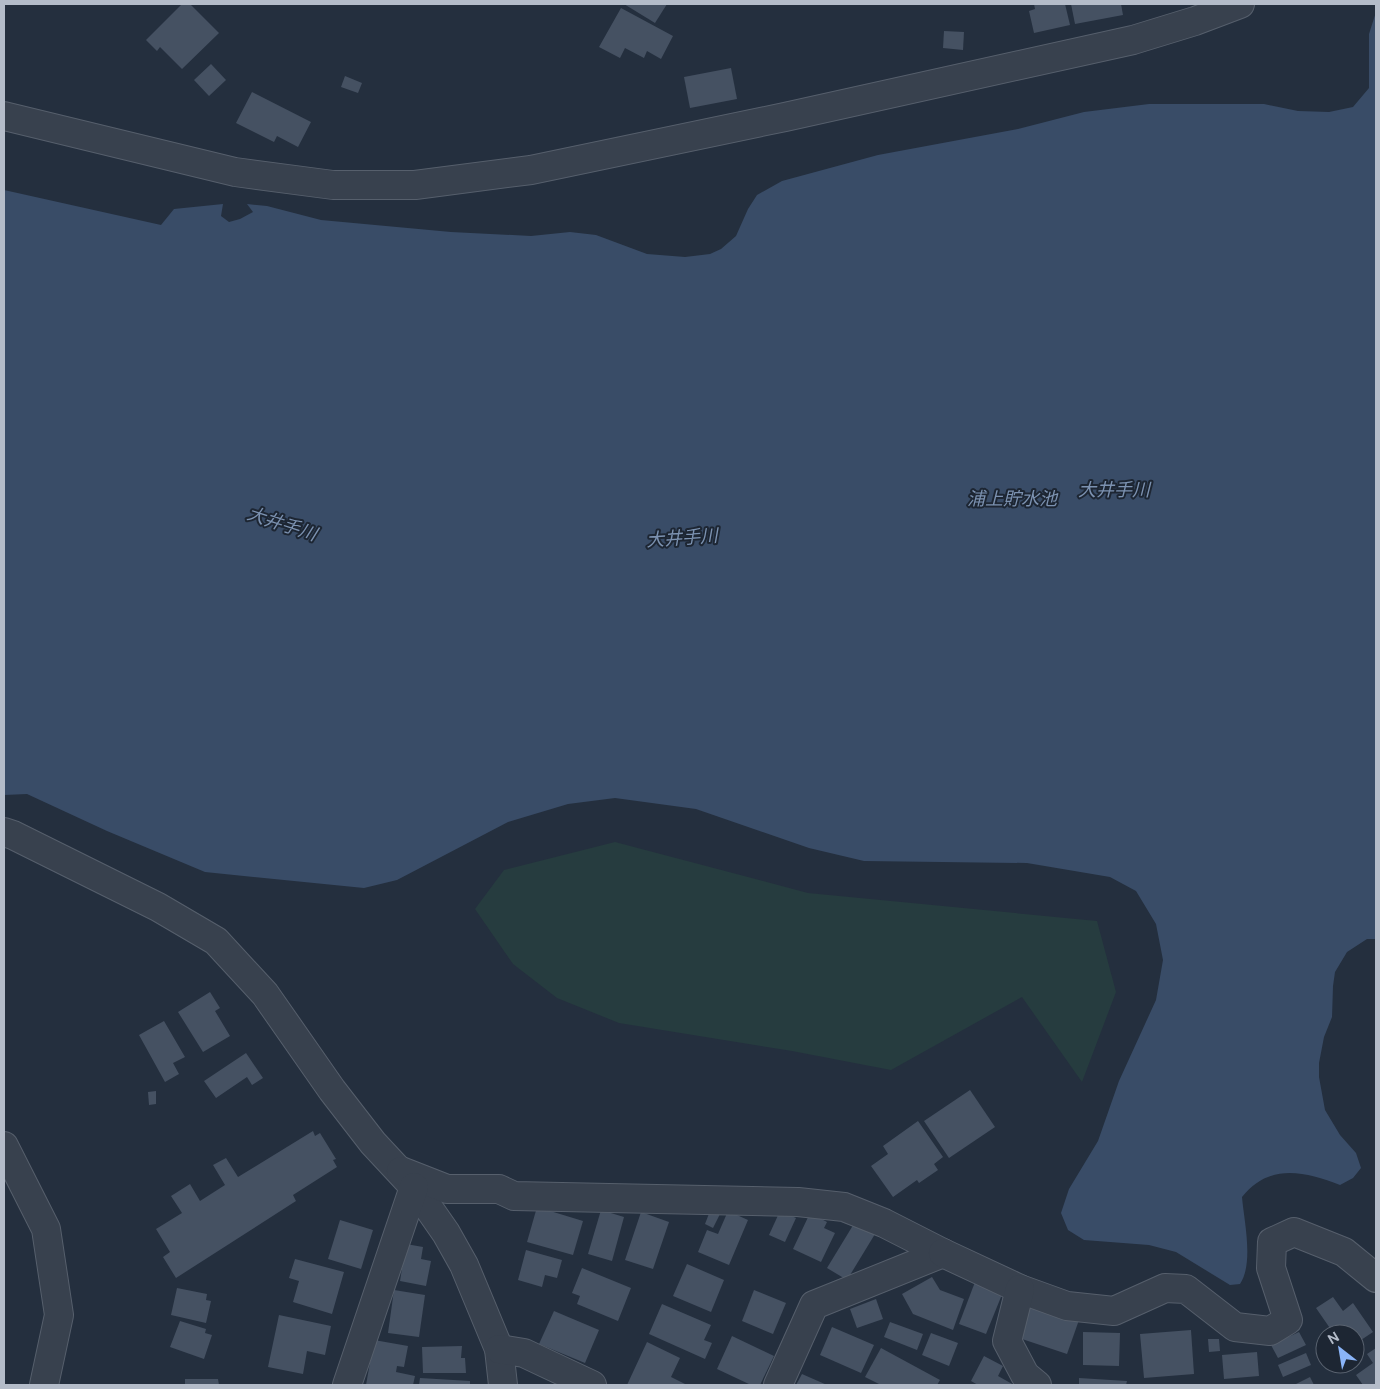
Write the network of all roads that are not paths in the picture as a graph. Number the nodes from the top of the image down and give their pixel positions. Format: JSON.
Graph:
{"nodes":[{"id":1,"x":1240,"y":4,"type":"edge"},
{"id":2,"x":4,"y":116,"type":"edge"},
{"id":3,"x":4,"y":832,"type":"edge"},
{"id":4,"x":4,"y":1146,"type":"edge"},
{"id":5,"x":407,"y":1179,"type":"junction"},
{"id":6,"x":943,"y":1253,"type":"junction"},
{"id":7,"x":1376,"y":1278,"type":"edge"},
{"id":8,"x":1020,"y":1289,"type":"junction"},
{"id":9,"x":499,"y":1349,"type":"junction"},
{"id":10,"x":44,"y":1385,"type":"edge"},
{"id":11,"x":347,"y":1385,"type":"edge"},
{"id":12,"x":503,"y":1385,"type":"edge"},
{"id":13,"x":592,"y":1385,"type":"edge"},
{"id":14,"x":778,"y":1385,"type":"edge"},
{"id":15,"x":1037,"y":1385,"type":"edge"}],
"edges":[{"from":1,"to":2,"type":"street"},
{"from":3,"to":5,"type":"street"},
{"from":4,"to":10,"type":"street"},
{"from":5,"to":6,"type":"street"},
{"from":5,"to":9,"type":"street"},
{"from":5,"to":11,"type":"street"},
{"from":6,"to":8,"type":"street"},
{"from":6,"to":14,"type":"street"},
{"from":7,"to":8,"type":"street"},
{"from":8,"to":15,"type":"street"},
{"from":9,"to":12,"type":"street"},
{"from":9,"to":13,"type":"street"}]}
